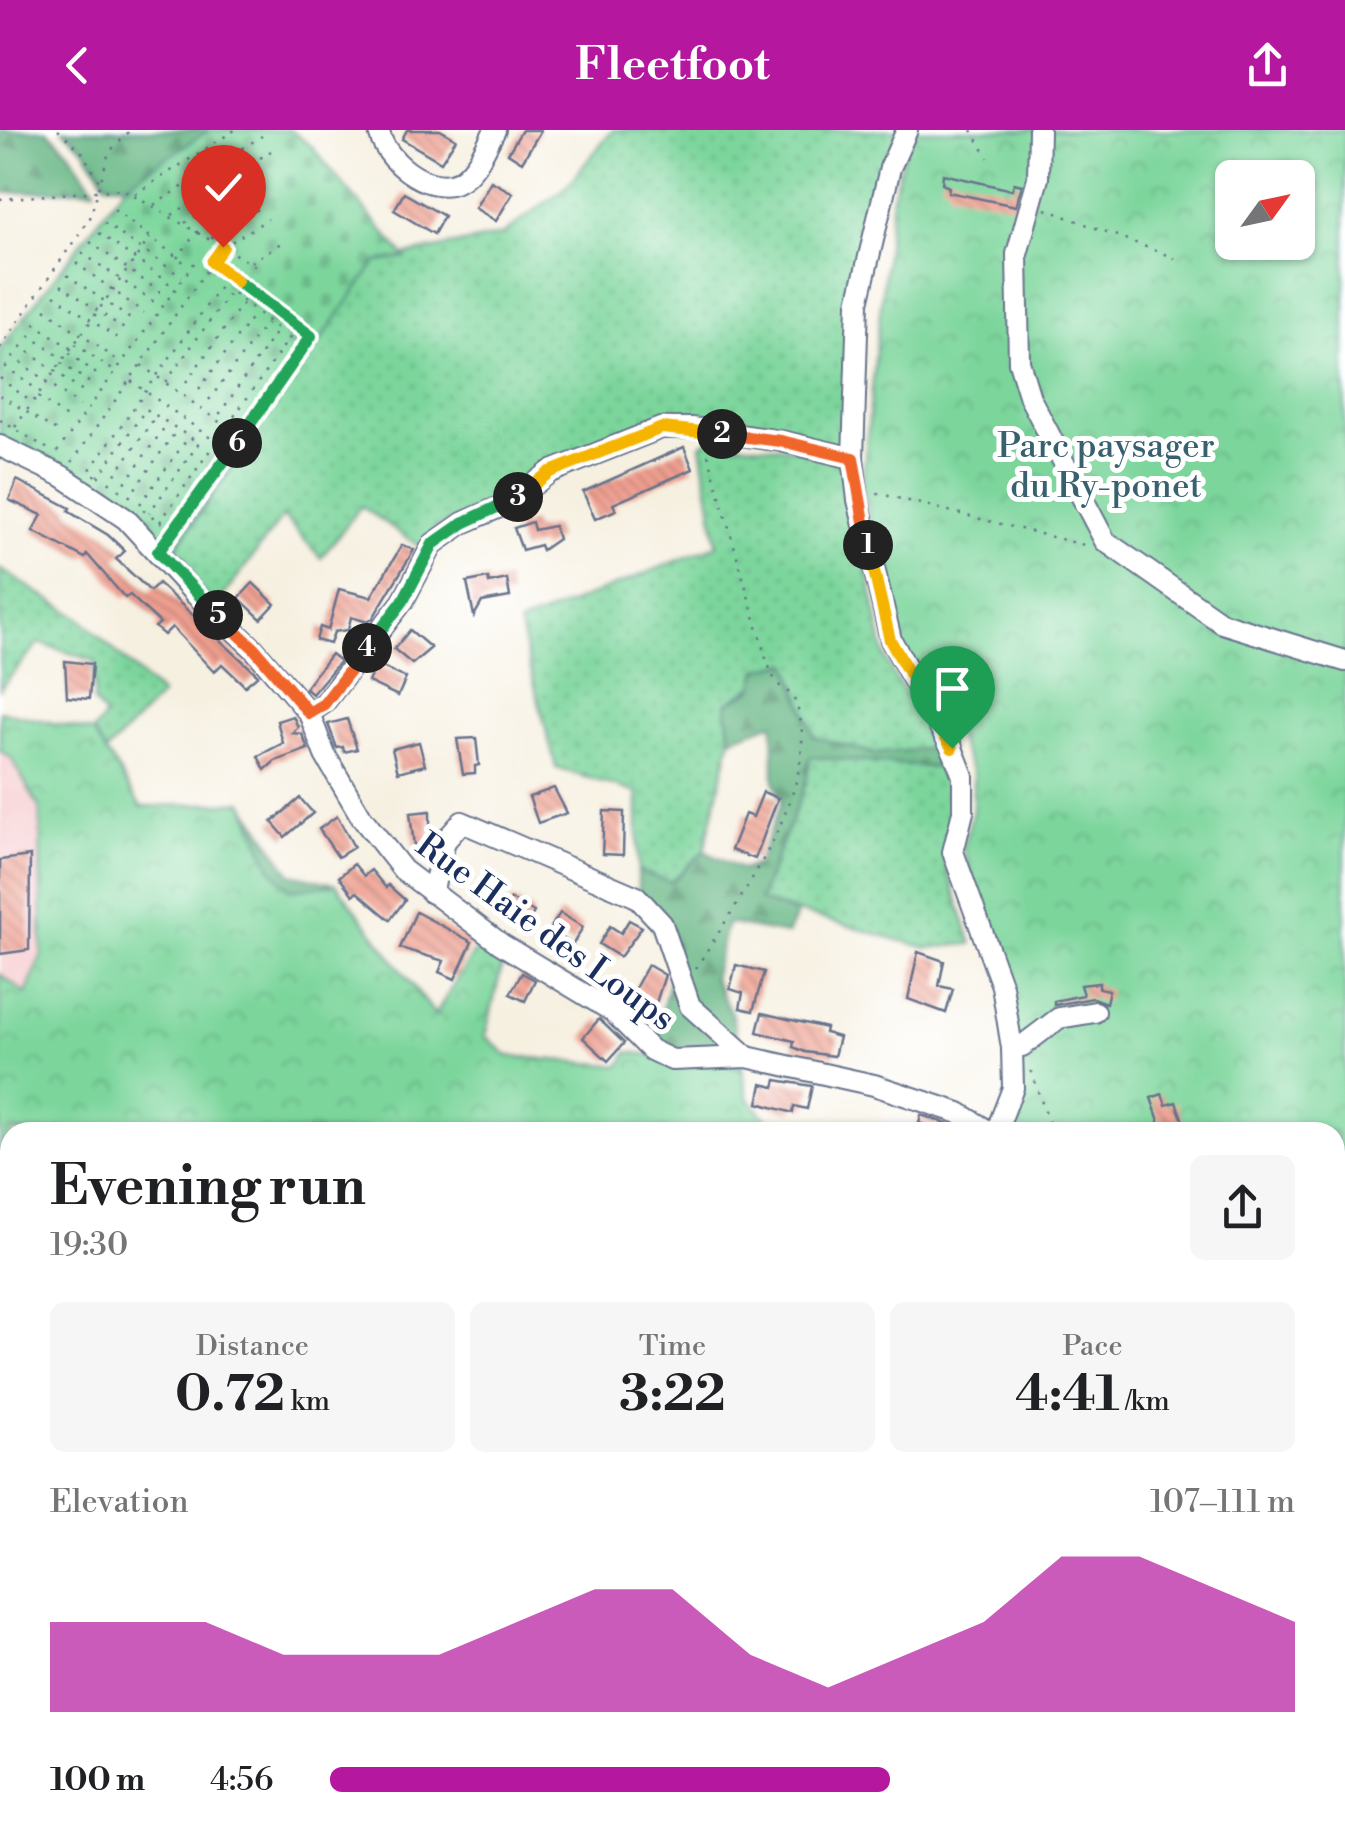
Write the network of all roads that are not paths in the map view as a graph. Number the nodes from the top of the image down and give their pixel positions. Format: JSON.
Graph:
{"nodes":[{"id":1,"x":379,"y":130,"type":"edge"},
{"id":2,"x":495,"y":130,"type":"edge"},
{"id":3,"x":907,"y":130,"type":"edge"},
{"id":4,"x":1040,"y":130,"type":"edge"},
{"id":5,"x":0,"y":446,"type":"edge"},
{"id":6,"x":853,"y":458,"type":"junction"},
{"id":7,"x":1345,"y":661,"type":"edge"},
{"id":8,"x":309,"y":713,"type":"junction"},
{"id":9,"x":432,"y":893,"type":"junction"},
{"id":10,"x":1095,"y":1012,"type":"dead end"},
{"id":11,"x":1017,"y":1047,"type":"junction"},
{"id":12,"x":748,"y":1057,"type":"junction"},
{"id":13,"x":972,"y":1122,"type":"edge"},
{"id":14,"x":998,"y":1122,"type":"edge"}],
"edges":[{"from":1,"to":2,"type":"street"},
{"from":3,"to":6,"type":"street"},
{"from":4,"to":7,"type":"street"},
{"from":5,"to":8,"type":"street","name":"Rue Haie des Loups"},
{"from":6,"to":8,"type":"street"},
{"from":6,"to":11,"type":"street"},
{"from":8,"to":9,"type":"street","name":"Rue Haie des Loups"},
{"from":9,"to":12,"type":"street","name":"Rue Haie des Loups"},
{"from":9,"to":12,"type":"street"},
{"from":10,"to":11,"type":"street"},
{"from":11,"to":14,"type":"street"},
{"from":12,"to":13,"type":"street","name":"Rue Haie des Loups"}]}
